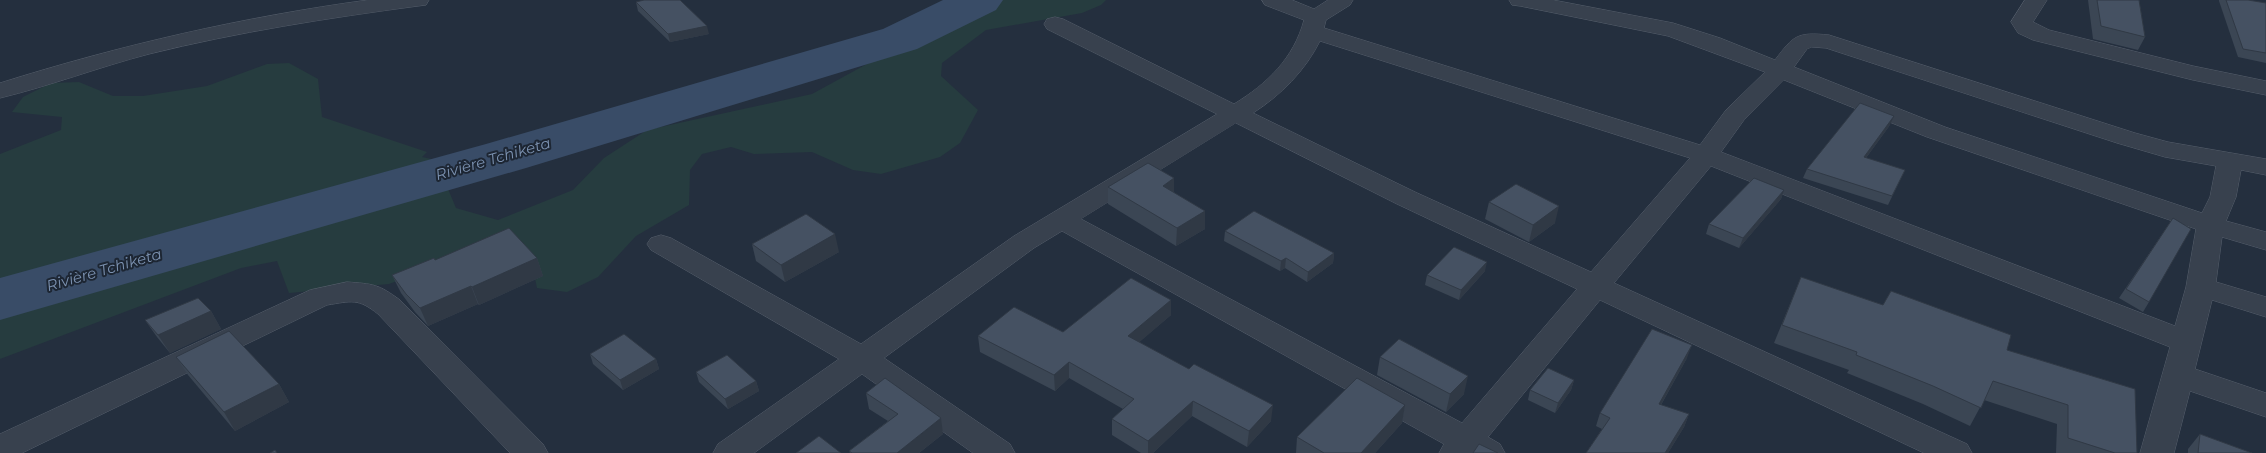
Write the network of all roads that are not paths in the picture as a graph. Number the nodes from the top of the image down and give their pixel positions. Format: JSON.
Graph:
{"nodes":[{"id":1,"x":418,"y":0,"type":"edge"},
{"id":2,"x":1273,"y":0,"type":"edge"},
{"id":3,"x":1342,"y":0,"type":"edge"},
{"id":4,"x":1520,"y":0,"type":"edge"},
{"id":5,"x":2036,"y":0,"type":"edge"},
{"id":6,"x":362,"y":4,"type":"edge"},
{"id":7,"x":1055,"y":24,"type":"dead end"},
{"id":8,"x":1315,"y":24,"type":"junction"},
{"id":9,"x":1779,"y":71,"type":"junction"},
{"id":10,"x":2266,"y":88,"type":"edge"},
{"id":11,"x":3,"y":89,"type":"edge"},
{"id":12,"x":1236,"y":114,"type":"junction"},
{"id":13,"x":1706,"y":154,"type":"junction"},
{"id":14,"x":2230,"y":160,"type":"junction"},
{"id":15,"x":2266,"y":167,"type":"edge"},
{"id":16,"x":1061,"y":219,"type":"junction"},
{"id":17,"x":2210,"y":225,"type":"junction"},
{"id":18,"x":2266,"y":242,"type":"edge"},
{"id":19,"x":661,"y":244,"type":"dead end"},
{"id":20,"x":1594,"y":287,"type":"junction"},
{"id":21,"x":2201,"y":287,"type":"junction"},
{"id":22,"x":2266,"y":307,"type":"edge"},
{"id":23,"x":2186,"y":342,"type":"junction"},
{"id":24,"x":862,"y":358,"type":"junction"},
{"id":25,"x":2178,"y":375,"type":"junction"},
{"id":26,"x":2266,"y":405,"type":"edge"},
{"id":27,"x":6,"y":444,"type":"edge"},
{"id":28,"x":1470,"y":449,"type":"edge"},
{"id":29,"x":531,"y":453,"type":"edge"},
{"id":30,"x":730,"y":453,"type":"edge"},
{"id":31,"x":998,"y":453,"type":"edge"},
{"id":32,"x":1955,"y":453,"type":"edge"},
{"id":33,"x":2157,"y":453,"type":"edge"}],
"edges":[{"from":1,"to":6,"type":"street"},
{"from":2,"to":8,"type":"street"},
{"from":3,"to":8,"type":"street"},
{"from":4,"to":9,"type":"street"},
{"from":5,"to":10,"type":"street"},
{"from":6,"to":11,"type":"street"},
{"from":7,"to":12,"type":"street"},
{"from":8,"to":12,"type":"street"},
{"from":8,"to":13,"type":"street"},
{"from":9,"to":13,"type":"street"},
{"from":9,"to":14,"type":"street"},
{"from":9,"to":17,"type":"street"},
{"from":12,"to":16,"type":"street"},
{"from":12,"to":20,"type":"street"},
{"from":13,"to":20,"type":"street"},
{"from":13,"to":23,"type":"street"},
{"from":14,"to":15,"type":"street"},
{"from":14,"to":17,"type":"street"},
{"from":16,"to":24,"type":"street"},
{"from":16,"to":28,"type":"street"},
{"from":17,"to":18,"type":"street"},
{"from":17,"to":21,"type":"street"},
{"from":19,"to":24,"type":"street"},
{"from":20,"to":28,"type":"street"},
{"from":20,"to":32,"type":"street"},
{"from":21,"to":22,"type":"street"},
{"from":21,"to":23,"type":"street"},
{"from":23,"to":25,"type":"street"},
{"from":24,"to":30,"type":"street"},
{"from":24,"to":31,"type":"street"},
{"from":25,"to":26,"type":"street"},
{"from":25,"to":33,"type":"street"},
{"from":27,"to":29,"type":"street"}]}
